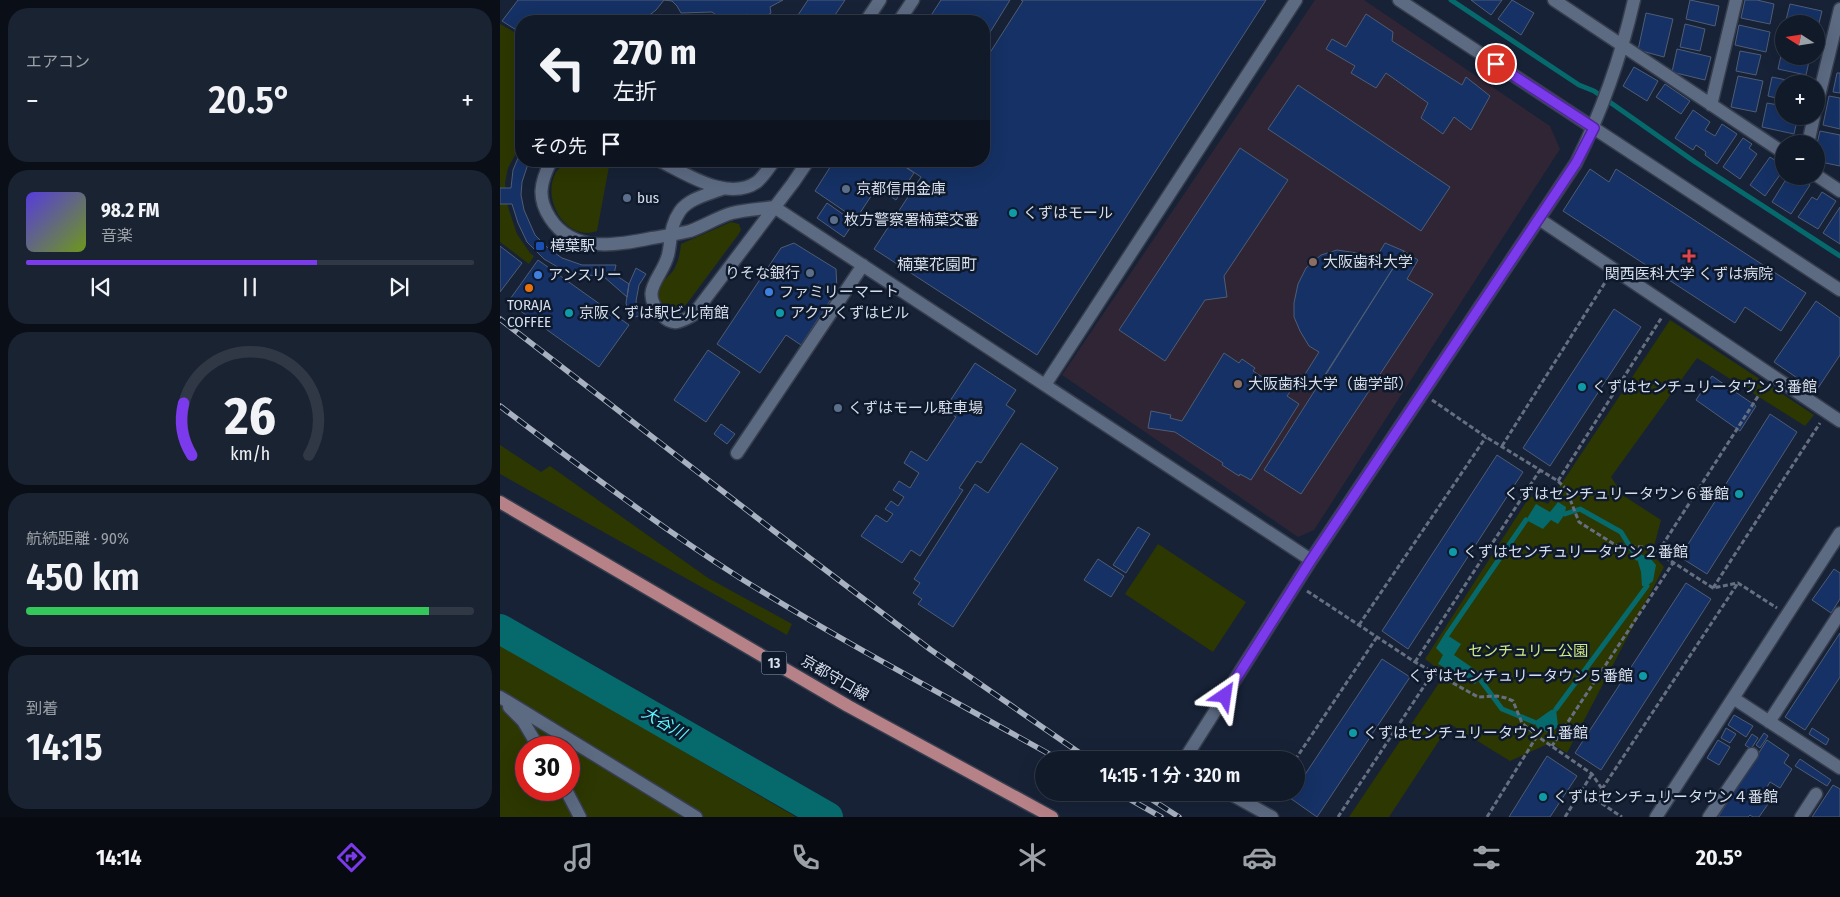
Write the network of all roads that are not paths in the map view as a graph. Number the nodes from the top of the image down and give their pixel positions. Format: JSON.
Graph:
{"nodes":[{"id":1,"x":880,"y":0,"type":"edge"},
{"id":2,"x":914,"y":0,"type":"edge"},
{"id":3,"x":1296,"y":0,"type":"edge"},
{"id":4,"x":1399,"y":0,"type":"edge"},
{"id":5,"x":1554,"y":0,"type":"edge"},
{"id":6,"x":1634,"y":0,"type":"edge"},
{"id":7,"x":1736,"y":0,"type":"edge"},
{"id":8,"x":1840,"y":9,"type":"edge"},
{"id":9,"x":870,"y":15,"type":"edge"},
{"id":10,"x":903,"y":15,"type":"edge"},
{"id":11,"x":1623,"y":47,"type":"junction"},
{"id":12,"x":1824,"y":75,"type":"edge"},
{"id":13,"x":1711,"y":105,"type":"junction"},
{"id":14,"x":1594,"y":128,"type":"junction"},
{"id":15,"x":1775,"y":147,"type":"edge"},
{"id":16,"x":548,"y":167,"type":"edge"},
{"id":17,"x":672,"y":167,"type":"edge"},
{"id":18,"x":769,"y":167,"type":"edge"},
{"id":19,"x":804,"y":167,"type":"edge"},
{"id":20,"x":1825,"y":181,"type":"edge"},
{"id":21,"x":724,"y":188,"type":"junction"},
{"id":22,"x":1840,"y":191,"type":"edge"},
{"id":23,"x":774,"y":207,"type":"junction"},
{"id":24,"x":1540,"y":219,"type":"junction"},
{"id":25,"x":670,"y":234,"type":"junction"},
{"id":26,"x":863,"y":265,"type":"junction"},
{"id":27,"x":1840,"y":290,"type":"edge"},
{"id":28,"x":1045,"y":385,"type":"junction"},
{"id":29,"x":1840,"y":421,"type":"edge"},
{"id":30,"x":737,"y":453,"type":"dead end"},
{"id":31,"x":500,"y":502,"type":"edge"},
{"id":32,"x":1840,"y":533,"type":"edge"},
{"id":33,"x":1311,"y":560,"type":"junction"},
{"id":34,"x":1840,"y":613,"type":"edge"},
{"id":35,"x":500,"y":697,"type":"edge"},
{"id":36,"x":1733,"y":698,"type":"junction"},
{"id":37,"x":1769,"y":722,"type":"junction"},
{"id":38,"x":532,"y":736,"type":"edge"},
{"id":39,"x":1190,"y":751,"type":"edge"},
{"id":40,"x":1752,"y":754,"type":"dead end"},
{"id":41,"x":1839,"y":764,"type":"edge"},
{"id":42,"x":1816,"y":794,"type":"dead end"},
{"id":43,"x":572,"y":801,"type":"edge"},
{"id":44,"x":1243,"y":801,"type":"edge"},
{"id":45,"x":580,"y":817,"type":"edge"},
{"id":46,"x":696,"y":817,"type":"edge"},
{"id":47,"x":1052,"y":817,"type":"edge"},
{"id":48,"x":1272,"y":817,"type":"edge"},
{"id":49,"x":1656,"y":817,"type":"edge"},
{"id":50,"x":1709,"y":817,"type":"edge"},
{"id":51,"x":1801,"y":817,"type":"edge"}],
"edges":[{"from":1,"to":9,"type":"street"},
{"from":2,"to":10,"type":"street"},
{"from":3,"to":28,"type":"street"},
{"from":4,"to":14,"type":"street"},
{"from":5,"to":11,"type":"street"},
{"from":6,"to":11,"type":"street"},
{"from":7,"to":13,"type":"street"},
{"from":8,"to":12,"type":"street"},
{"from":11,"to":13,"type":"street"},
{"from":11,"to":14,"type":"street"},
{"from":13,"to":15,"type":"street"},
{"from":14,"to":24,"type":"street"},
{"from":14,"to":27,"type":"street"},
{"from":16,"to":25,"type":"street"},
{"from":17,"to":21,"type":"street"},
{"from":18,"to":21,"type":"street"},
{"from":19,"to":23,"type":"street"},
{"from":20,"to":22,"type":"street"},
{"from":21,"to":25,"type":"street"},
{"from":23,"to":25,"type":"street"},
{"from":23,"to":25,"type":"street"},
{"from":23,"to":26,"type":"street"},
{"from":24,"to":29,"type":"street"},
{"from":24,"to":33,"type":"street"},
{"from":26,"to":28,"type":"street"},
{"from":26,"to":30,"type":"street"},
{"from":28,"to":33,"type":"street"},
{"from":31,"to":47,"type":"main road","name":"京都守口線","number":"13"},
{"from":32,"to":36,"type":"street"},
{"from":33,"to":39,"type":"street"},
{"from":34,"to":37,"type":"street"},
{"from":35,"to":38,"type":"street"},
{"from":35,"to":46,"type":"street"},
{"from":36,"to":37,"type":"street"},
{"from":36,"to":49,"type":"street"},
{"from":37,"to":41,"type":"street"},
{"from":40,"to":50,"type":"street"},
{"from":42,"to":51,"type":"street"},
{"from":43,"to":45,"type":"street"},
{"from":44,"to":48,"type":"street"}]}
